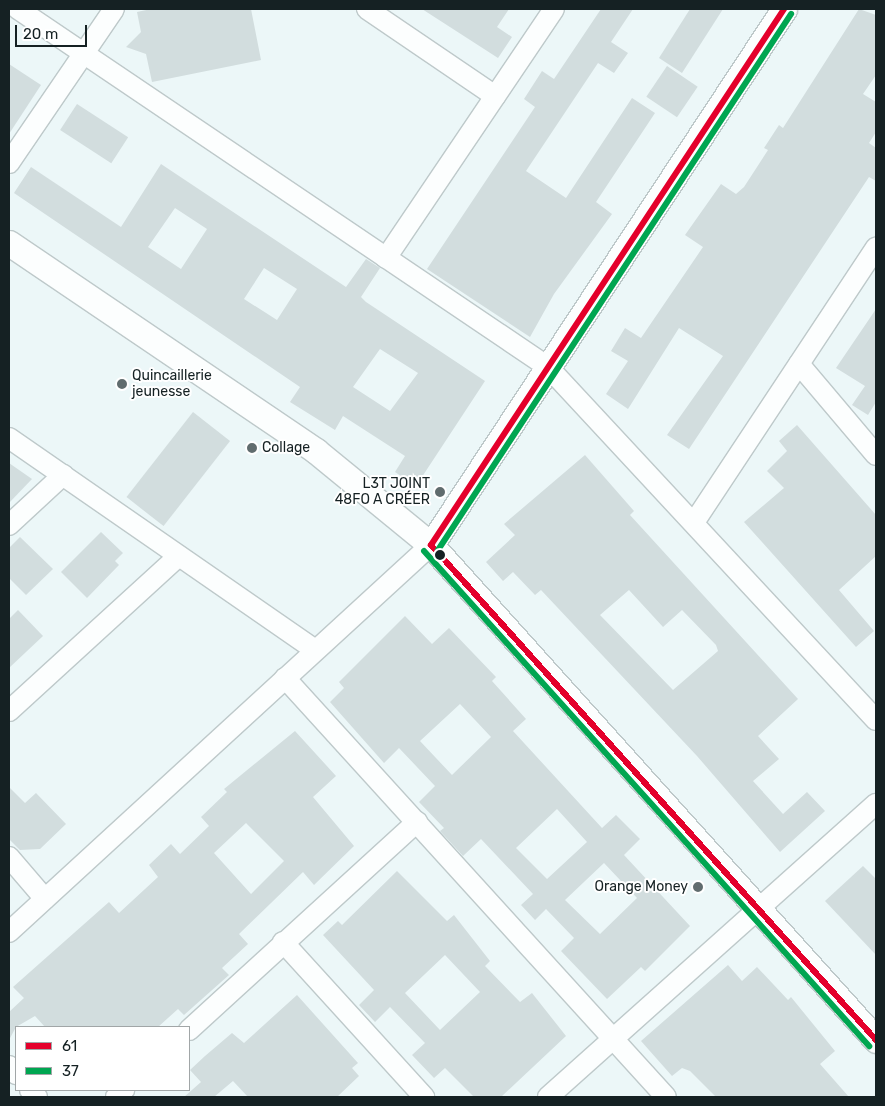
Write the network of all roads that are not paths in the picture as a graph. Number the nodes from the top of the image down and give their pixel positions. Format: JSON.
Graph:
{"nodes":[{"id":1,"x":18,"y":9,"type":"edge"},
{"id":2,"x":114,"y":9,"type":"edge"},
{"id":3,"x":367,"y":9,"type":"edge"},
{"id":4,"x":554,"y":9,"type":"edge"},
{"id":5,"x":784,"y":9,"type":"edge"},
{"id":6,"x":84,"y":54,"type":"junction"},
{"id":7,"x":495,"y":96,"type":"junction"},
{"id":8,"x":9,"y":164,"type":"edge"},
{"id":9,"x":9,"y":244,"type":"edge"},
{"id":10,"x":876,"y":248,"type":"edge"},
{"id":11,"x":386,"y":258,"type":"junction"},
{"id":12,"x":799,"y":364,"type":"junction"},
{"id":13,"x":548,"y":367,"type":"junction"},
{"id":14,"x":9,"y":438,"type":"edge"},
{"id":15,"x":876,"y":455,"type":"edge"},
{"id":16,"x":63,"y":476,"type":"junction"},
{"id":17,"x":695,"y":521,"type":"junction"},
{"id":18,"x":9,"y":525,"type":"edge"},
{"id":19,"x":431,"y":544,"type":"junction"},
{"id":20,"x":179,"y":556,"type":"junction"},
{"id":21,"x":315,"y":650,"type":"junction"},
{"id":22,"x":285,"y":678,"type":"junction"},
{"id":23,"x":9,"y":711,"type":"edge"},
{"id":24,"x":876,"y":720,"type":"edge"},
{"id":25,"x":876,"y":804,"type":"edge"},
{"id":26,"x":418,"y":822,"type":"junction"},
{"id":27,"x":9,"y":857,"type":"edge"},
{"id":28,"x":45,"y":899,"type":"junction"},
{"id":29,"x":758,"y":910,"type":"junction"},
{"id":30,"x":9,"y":932,"type":"edge"},
{"id":31,"x":283,"y":942,"type":"junction"},
{"id":32,"x":190,"y":1029,"type":"edge"},
{"id":33,"x":613,"y":1039,"type":"junction"},
{"id":34,"x":876,"y":1040,"type":"edge"},
{"id":35,"x":413,"y":1093,"type":"edge"},
{"id":36,"x":548,"y":1097,"type":"edge"},
{"id":37,"x":666,"y":1097,"type":"edge"}],
"edges":[{"from":1,"to":6,"type":"street"},
{"from":2,"to":6,"type":"street"},
{"from":3,"to":7,"type":"street"},
{"from":4,"to":7,"type":"street"},
{"from":5,"to":13,"type":"street"},
{"from":6,"to":8,"type":"street"},
{"from":6,"to":11,"type":"street"},
{"from":7,"to":11,"type":"street"},
{"from":9,"to":19,"type":"street"},
{"from":10,"to":12,"type":"street"},
{"from":11,"to":13,"type":"street"},
{"from":12,"to":15,"type":"street"},
{"from":12,"to":17,"type":"street"},
{"from":13,"to":17,"type":"street"},
{"from":13,"to":19,"type":"street"},
{"from":14,"to":16,"type":"street"},
{"from":16,"to":18,"type":"street"},
{"from":16,"to":20,"type":"street"},
{"from":17,"to":24,"type":"street"},
{"from":19,"to":21,"type":"street"},
{"from":19,"to":29,"type":"street"},
{"from":20,"to":21,"type":"street"},
{"from":20,"to":23,"type":"street"},
{"from":21,"to":22,"type":"street"},
{"from":22,"to":26,"type":"street"},
{"from":22,"to":28,"type":"street"},
{"from":25,"to":29,"type":"street"},
{"from":26,"to":31,"type":"street"},
{"from":26,"to":33,"type":"street"},
{"from":27,"to":28,"type":"street"},
{"from":28,"to":30,"type":"street"},
{"from":29,"to":33,"type":"street"},
{"from":29,"to":34,"type":"street"},
{"from":31,"to":32,"type":"street"},
{"from":31,"to":35,"type":"street"},
{"from":33,"to":36,"type":"street"},
{"from":33,"to":37,"type":"street"}]}
